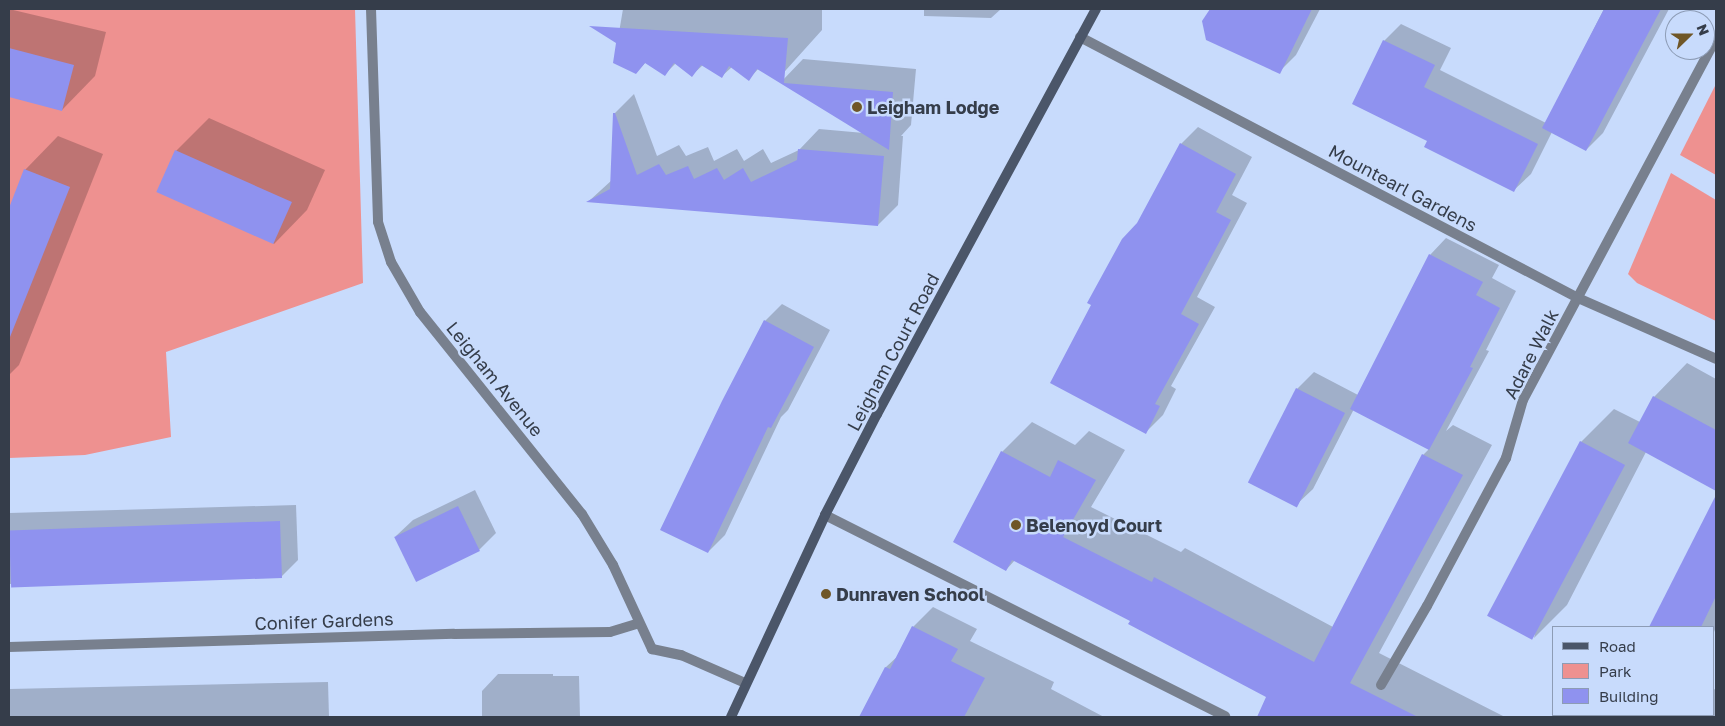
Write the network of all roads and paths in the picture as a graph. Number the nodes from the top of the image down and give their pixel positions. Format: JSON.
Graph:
{"nodes":[{"id":1,"x":371,"y":9,"type":"edge"},
{"id":2,"x":1096,"y":9,"type":"edge"},
{"id":3,"x":1080,"y":37,"type":"junction"},
{"id":4,"x":1716,"y":40,"type":"edge"},
{"id":5,"x":1578,"y":298,"type":"junction"},
{"id":6,"x":1716,"y":359,"type":"edge"},
{"id":7,"x":825,"y":515,"type":"junction"},
{"id":8,"x":639,"y":623,"type":"junction"},
{"id":9,"x":9,"y":647,"type":"edge"},
{"id":10,"x":746,"y":683,"type":"junction"},
{"id":11,"x":1381,"y":685,"type":"dead end"},
{"id":12,"x":1225,"y":716,"type":"edge"},
{"id":13,"x":731,"y":717,"type":"edge"}],
"edges":[{"from":1,"to":8,"type":"street","name":"Leigham Avenue"},
{"from":2,"to":3,"type":"street","name":"Leigham Court Road"},
{"from":3,"to":5,"type":"street","name":"Mountearl Gardens"},
{"from":3,"to":7,"type":"street","name":"Leigham Court Road"},
{"from":4,"to":5,"type":"street","name":"Adare Walk"},
{"from":5,"to":6,"type":"street","name":"Mountearl Gardens"},
{"from":5,"to":11,"type":"street","name":"Adare Walk"},
{"from":7,"to":10,"type":"street","name":"Leigham Court Road"},
{"from":7,"to":12,"type":"street"},
{"from":8,"to":9,"type":"street","name":"Conifer Gardens"},
{"from":8,"to":10,"type":"street","name":"Leigham Avenue"},
{"from":10,"to":13,"type":"street","name":"Leigham Court Road"}]}
